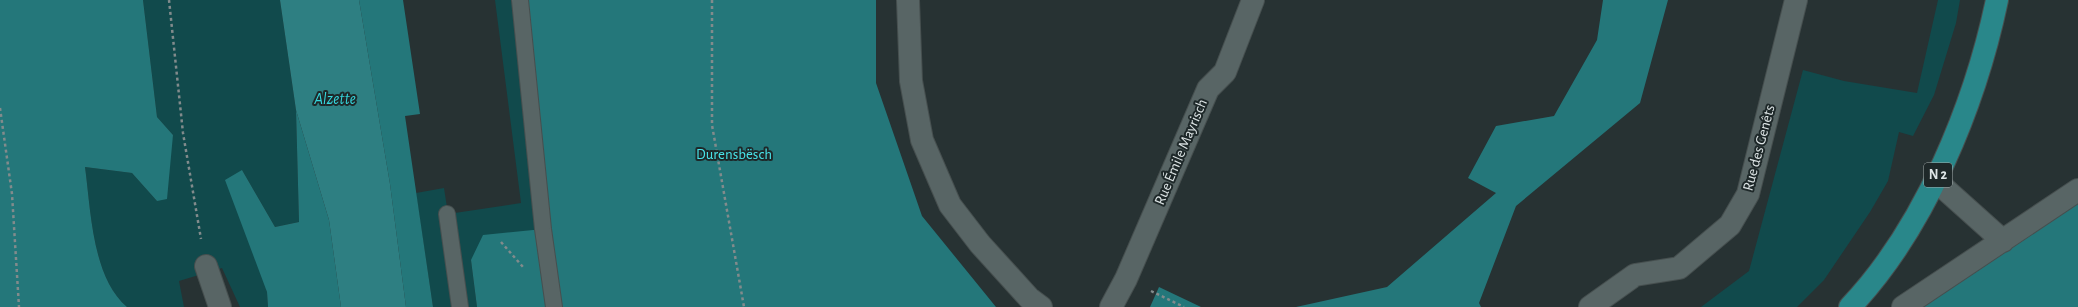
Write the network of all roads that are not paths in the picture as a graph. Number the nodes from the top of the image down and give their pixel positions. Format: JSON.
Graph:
{"nodes":[{"id":1,"x":520,"y":0,"type":"edge"},
{"id":2,"x":908,"y":0,"type":"edge"},
{"id":3,"x":1253,"y":0,"type":"edge"},
{"id":4,"x":1796,"y":0,"type":"edge"},
{"id":5,"x":1997,"y":0,"type":"edge"},
{"id":6,"x":1936,"y":181,"type":"junction"},
{"id":7,"x":2078,"y":190,"type":"edge"},
{"id":8,"x":447,"y":214,"type":"dead end"},
{"id":9,"x":2003,"y":241,"type":"junction"},
{"id":10,"x":206,"y":266,"type":"road end"},
{"id":11,"x":220,"y":307,"type":"edge"},
{"id":12,"x":460,"y":307,"type":"edge"},
{"id":13,"x":554,"y":307,"type":"edge"},
{"id":14,"x":1041,"y":307,"type":"edge"},
{"id":15,"x":1111,"y":307,"type":"edge"},
{"id":16,"x":1590,"y":307,"type":"edge"},
{"id":17,"x":1850,"y":307,"type":"edge"},
{"id":18,"x":1902,"y":307,"type":"edge"}],
"edges":[{"from":1,"to":13,"type":"lane"},
{"from":2,"to":14,"type":"street"},
{"from":3,"to":15,"type":"street","name":"Rue Émile Mayrisch"},
{"from":4,"to":16,"type":"street","name":"Rue des Genêts"},
{"from":5,"to":6,"type":"main road","number":"N 2"},
{"from":6,"to":9,"type":"street"},
{"from":6,"to":17,"type":"main road","number":"N 2"},
{"from":7,"to":9,"type":"street"},
{"from":8,"to":12,"type":"lane"},
{"from":9,"to":18,"type":"street"},
{"from":10,"to":11,"type":"street"}]}
